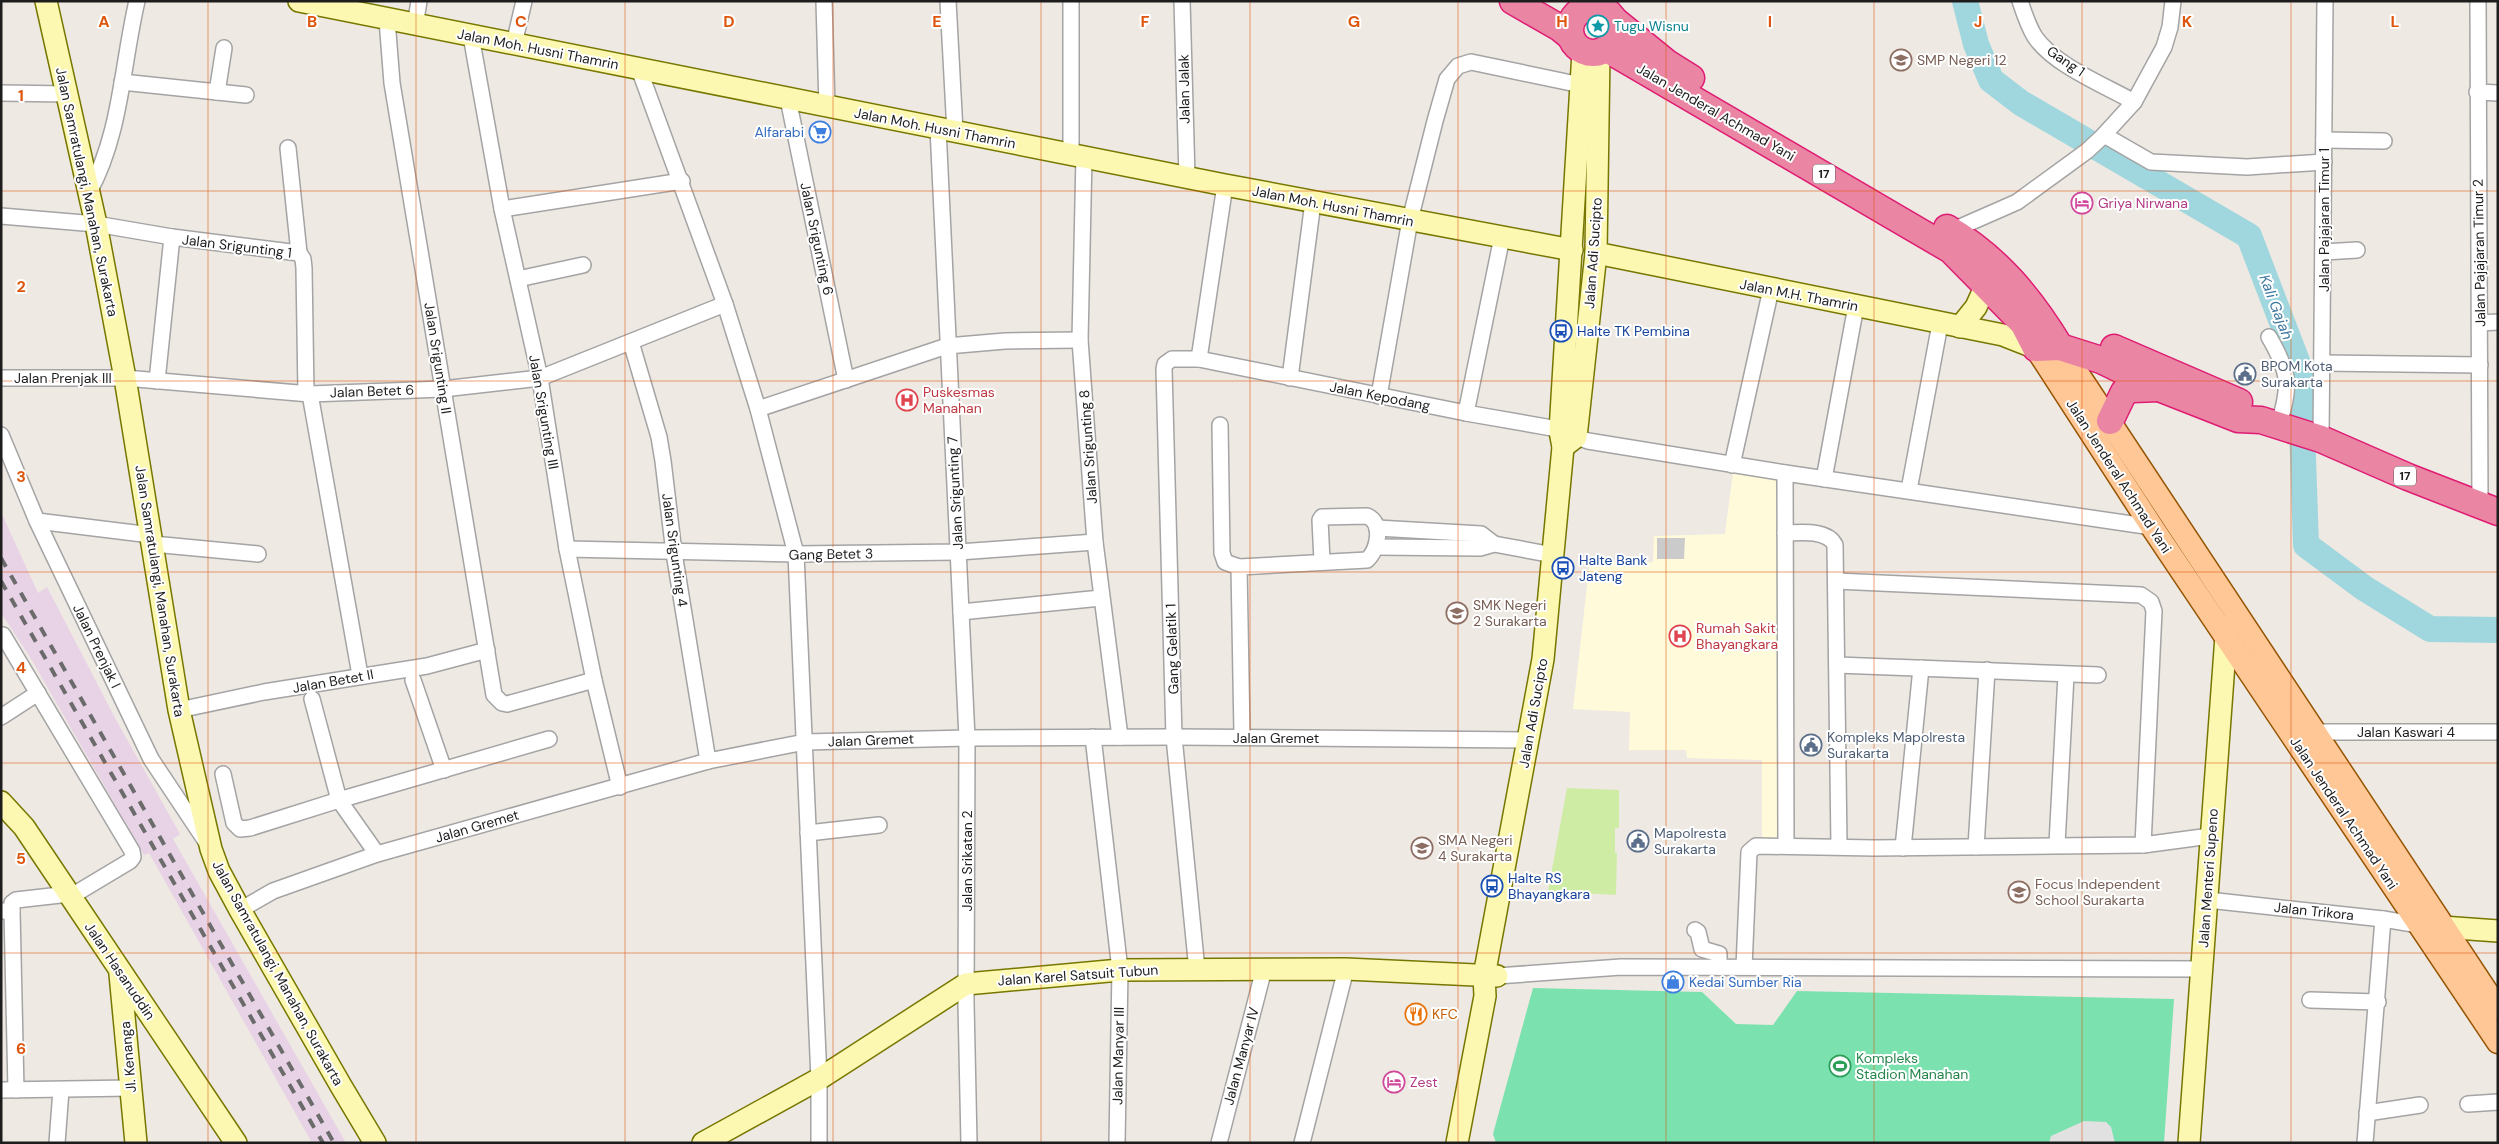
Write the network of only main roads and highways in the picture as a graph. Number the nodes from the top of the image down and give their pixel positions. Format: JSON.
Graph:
{"nodes":[{"id":1,"x":46,"y":1,"type":"edge"},
{"id":2,"x":299,"y":1,"type":"edge"},
{"id":3,"x":1513,"y":1,"type":"edge"},
{"id":4,"x":1595,"y":8,"type":"edge"},
{"id":5,"x":1590,"y":48,"type":"junction"},
{"id":6,"x":1572,"y":250,"type":"junction"},
{"id":7,"x":1596,"y":253,"type":"junction"},
{"id":8,"x":1986,"y":285,"type":"junction"},
{"id":9,"x":1950,"y":325,"type":"junction"},
{"id":10,"x":2024,"y":327,"type":"junction"},
{"id":11,"x":2048,"y":348,"type":"junction"},
{"id":12,"x":2159,"y":388,"type":"junction"},
{"id":13,"x":2110,"y":422,"type":"junction"},
{"id":14,"x":2275,"y":425,"type":"junction"},
{"id":15,"x":1566,"y":438,"type":"junction"},
{"id":16,"x":2489,"y":509,"type":"edge"},
{"id":17,"x":2236,"y":616,"type":"junction"},
{"id":18,"x":2226,"y":636,"type":"junction"},
{"id":19,"x":1,"y":802,"type":"edge"},
{"id":20,"x":2442,"y":927,"type":"junction"},
{"id":21,"x":2498,"y":932,"type":"edge"},
{"id":22,"x":120,"y":971,"type":"junction"},
{"id":23,"x":1491,"y":976,"type":"junction"},
{"id":24,"x":2498,"y":1009,"type":"edge"},
{"id":25,"x":2498,"y":1042,"type":"edge"},
{"id":26,"x":136,"y":1143,"type":"edge"},
{"id":27,"x":236,"y":1143,"type":"edge"},
{"id":28,"x":375,"y":1143,"type":"edge"},
{"id":29,"x":702,"y":1143,"type":"edge"},
{"id":30,"x":1448,"y":1143,"type":"edge"},
{"id":31,"x":1457,"y":1143,"type":"edge"},
{"id":32,"x":2189,"y":1143,"type":"edge"}],
"edges":[{"from":1,"to":28,"type":"main road","name":"Jalan Samratulangi, Manahan, Surakarta"},
{"from":2,"to":6,"type":"main road","name":"Jalan Moh. Husni Thamrin"},
{"from":3,"to":5,"type":"highway","name":"Jalan Jenderal Achmad Yani","number":"17"},
{"from":4,"to":5,"type":"highway"},
{"from":4,"to":5,"type":"highway"},
{"from":4,"to":10,"type":"highway","name":"Jalan Jenderal Achmad Yani","number":"17"},
{"from":5,"to":6,"type":"main road","name":"Jalan Adi Sucipto"},
{"from":5,"to":7,"type":"main road","name":"Jalan Adi Sucipto"},
{"from":5,"to":8,"type":"highway","name":"Jalan Jenderal Achmad Yani","number":"17"},
{"from":6,"to":15,"type":"main road","name":"Jalan Adi Sucipto"},
{"from":7,"to":9,"type":"main road","name":"Jalan M.H. Thamrin"},
{"from":7,"to":15,"type":"main road","name":"Jalan Adi Sucipto"},
{"from":8,"to":9,"type":"main road"},
{"from":8,"to":10,"type":"highway","name":"Jalan Jenderal Achmad Yani","number":"17"},
{"from":9,"to":10,"type":"main road","name":"Jalan M.H. Thamrin"},
{"from":10,"to":11,"type":"highway","name":"Jalan Jenderal Achmad Yani","number":"17"},
{"from":10,"to":11,"type":"main road","name":"Jalan M.H. Thamrin"},
{"from":10,"to":14,"type":"highway","number":"17"},
{"from":11,"to":12,"type":"highway","number":"17"},
{"from":11,"to":13,"type":"main road","name":"Jalan Jenderal Achmad Yani"},
{"from":11,"to":18,"type":"main road","name":"Jalan Jenderal Achmad Yani"},
{"from":12,"to":13,"type":"highway","number":"17"},
{"from":12,"to":14,"type":"highway","number":"17"},
{"from":13,"to":17,"type":"main road","name":"Jalan Jenderal Achmad Yani"},
{"from":14,"to":16,"type":"highway","number":"17"},
{"from":15,"to":23,"type":"main road","name":"Jalan Adi Sucipto"},
{"from":17,"to":18,"type":"main road","name":"Jalan Menteri Supeno"},
{"from":17,"to":20,"type":"main road","name":"Jalan Jenderal Achmad Yani"},
{"from":18,"to":25,"type":"main road","name":"Jalan Jenderal Achmad Yani"},
{"from":18,"to":32,"type":"main road","name":"Jalan Menteri Supeno"},
{"from":19,"to":22,"type":"main road","name":"Jalan Hasanuddin"},
{"from":20,"to":21,"type":"main road"},
{"from":20,"to":24,"type":"main road","name":"Jalan Jenderal Achmad Yani"},
{"from":22,"to":26,"type":"main road","name":"Jl. Kenanga"},
{"from":22,"to":27,"type":"main road","name":"Jalan Hasanuddin"},
{"from":23,"to":29,"type":"main road","name":"Jalan Karel Satsuit Tubun"},
{"from":23,"to":30,"type":"main road","name":"Jalan Adi Sucipto"},
{"from":23,"to":31,"type":"main road","name":"Jalan Adi Sucipto"}]}
